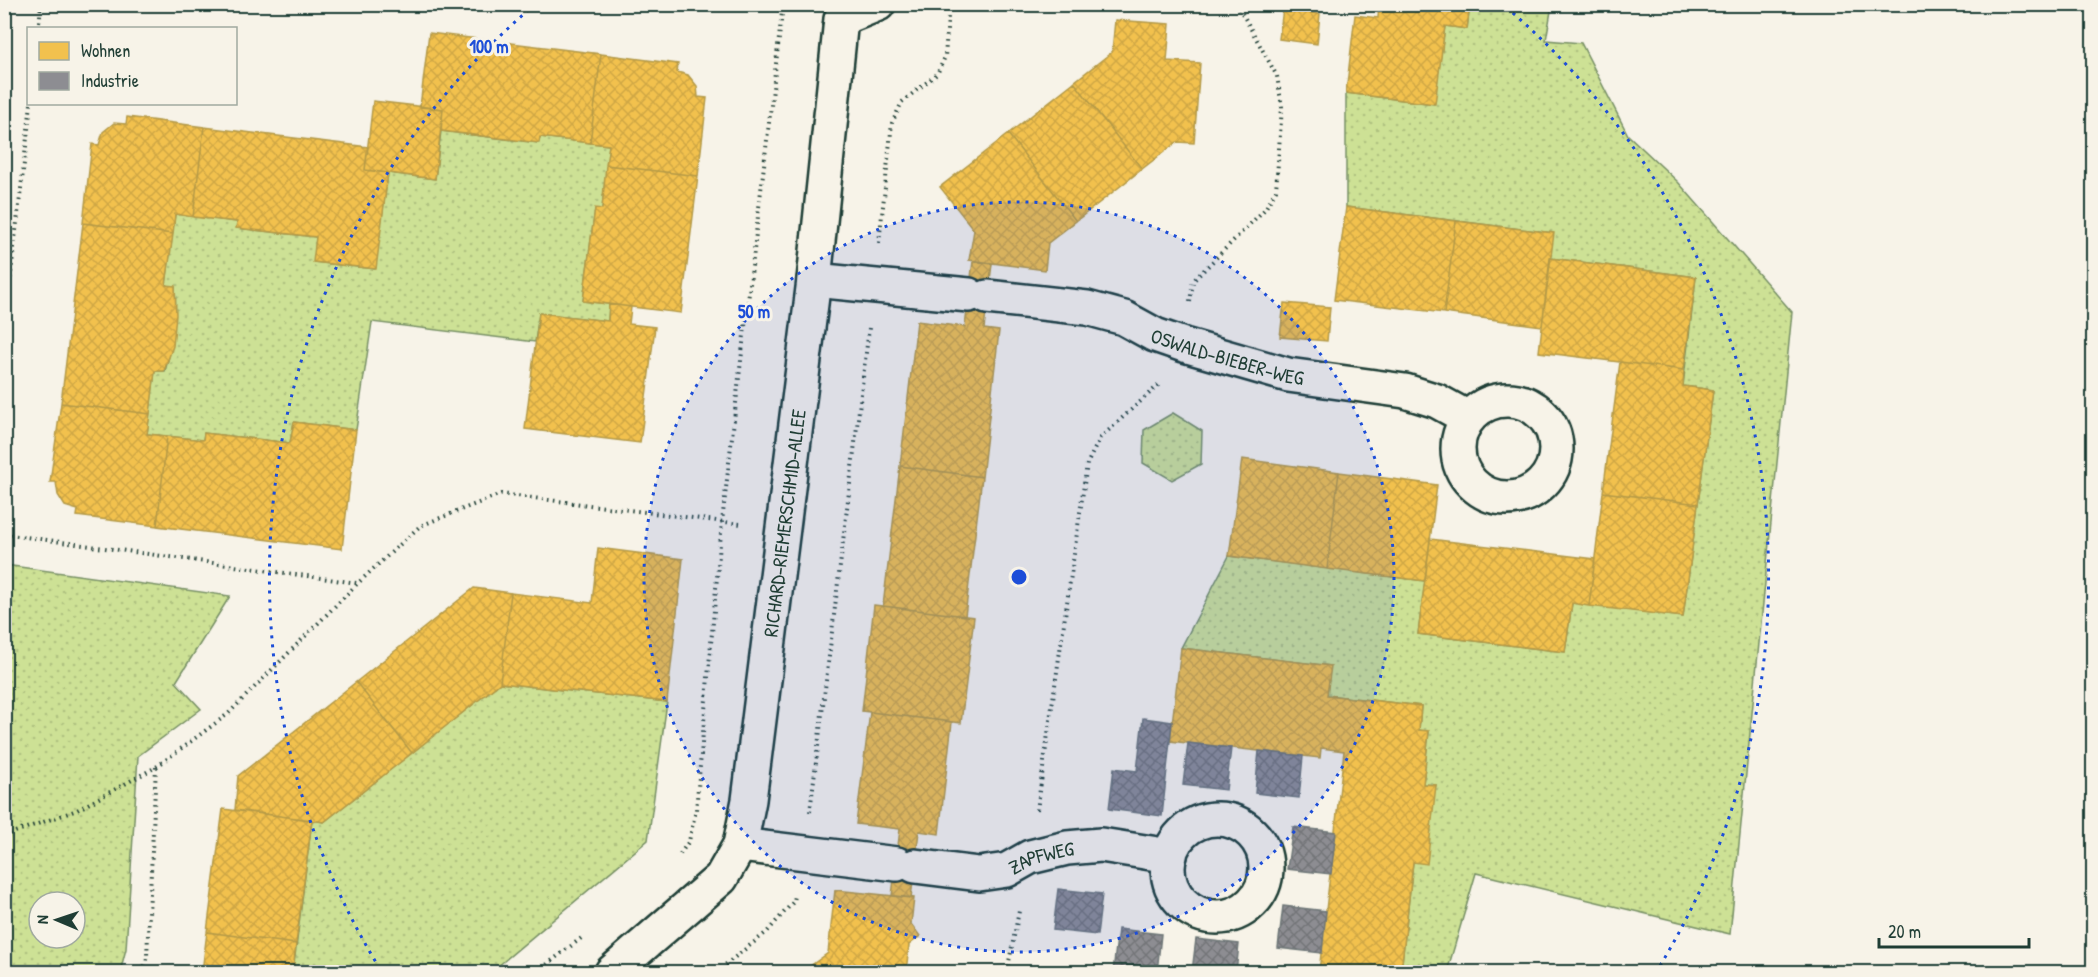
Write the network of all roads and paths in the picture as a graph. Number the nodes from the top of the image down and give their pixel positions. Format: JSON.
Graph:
{"nodes":[{"id":1,"x":42,"y":4,"type":"edge"},
{"id":2,"x":783,"y":4,"type":"edge"},
{"id":3,"x":878,"y":4,"type":"edge"},
{"id":4,"x":949,"y":4,"type":"edge"},
{"id":5,"x":1237,"y":4,"type":"edge"},
{"id":6,"x":39,"y":27,"type":"edge"},
{"id":7,"x":31,"y":105,"type":"edge"},
{"id":8,"x":814,"y":280,"type":"junction"},
{"id":9,"x":874,"y":285,"type":"junction"},
{"id":10,"x":4,"y":332,"type":"edge"},
{"id":11,"x":1184,"y":345,"type":"junction"},
{"id":12,"x":1468,"y":418,"type":"dead end"},
{"id":13,"x":723,"y":522,"type":"junction"},
{"id":14,"x":782,"y":528,"type":"junction"},
{"id":15,"x":4,"y":534,"type":"edge"},
{"id":16,"x":358,"y":583,"type":"junction"},
{"id":17,"x":156,"y":767,"type":"junction"},
{"id":18,"x":4,"y":836,"type":"edge"},
{"id":19,"x":740,"y":845,"type":"junction"},
{"id":20,"x":805,"y":853,"type":"junction"},
{"id":21,"x":1170,"y":856,"type":"dead end"},
{"id":22,"x":1029,"y":858,"type":"junction"},
{"id":23,"x":676,"y":859,"type":"dead end"},
{"id":24,"x":590,"y":931,"type":"dead end"},
{"id":25,"x":4,"y":964,"type":"edge"},
{"id":26,"x":9,"y":972,"type":"edge"},
{"id":27,"x":143,"y":972,"type":"edge"},
{"id":28,"x":537,"y":972,"type":"edge"},
{"id":29,"x":612,"y":972,"type":"edge"},
{"id":30,"x":716,"y":972,"type":"edge"},
{"id":31,"x":1007,"y":972,"type":"edge"}],
"edges":[{"from":1,"to":6,"type":"path"},
{"from":2,"to":13,"type":"path"},
{"from":3,"to":8,"type":"street","name":"RICHARD-RIEMERSCHMID-ALLEE"},
{"from":4,"to":9,"type":"path"},
{"from":5,"to":11,"type":"path"},
{"from":7,"to":10,"type":"path"},
{"from":8,"to":9,"type":"street","name":"OSWALD-BIEBER-WEG"},
{"from":8,"to":14,"type":"street","name":"RICHARD-RIEMERSCHMID-ALLEE"},
{"from":9,"to":11,"type":"street","name":"OSWALD-BIEBER-WEG"},
{"from":9,"to":20,"type":"path"},
{"from":11,"to":12,"type":"street","name":"OSWALD-BIEBER-WEG"},
{"from":11,"to":22,"type":"path"},
{"from":13,"to":14,"type":"path"},
{"from":13,"to":16,"type":"path"},
{"from":13,"to":23,"type":"path"},
{"from":14,"to":19,"type":"street","name":"RICHARD-RIEMERSCHMID-ALLEE"},
{"from":15,"to":16,"type":"path"},
{"from":16,"to":17,"type":"path"},
{"from":17,"to":18,"type":"path"},
{"from":17,"to":27,"type":"path"},
{"from":19,"to":20,"type":"street","name":"ZAPFWEG"},
{"from":19,"to":29,"type":"street","name":"RICHARD-RIEMERSCHMID-ALLEE"},
{"from":20,"to":22,"type":"street","name":"ZAPFWEG"},
{"from":20,"to":30,"type":"path"},
{"from":21,"to":22,"type":"street","name":"ZAPFWEG"},
{"from":22,"to":31,"type":"path"},
{"from":24,"to":28,"type":"path"},
{"from":25,"to":26,"type":"path"}]}
